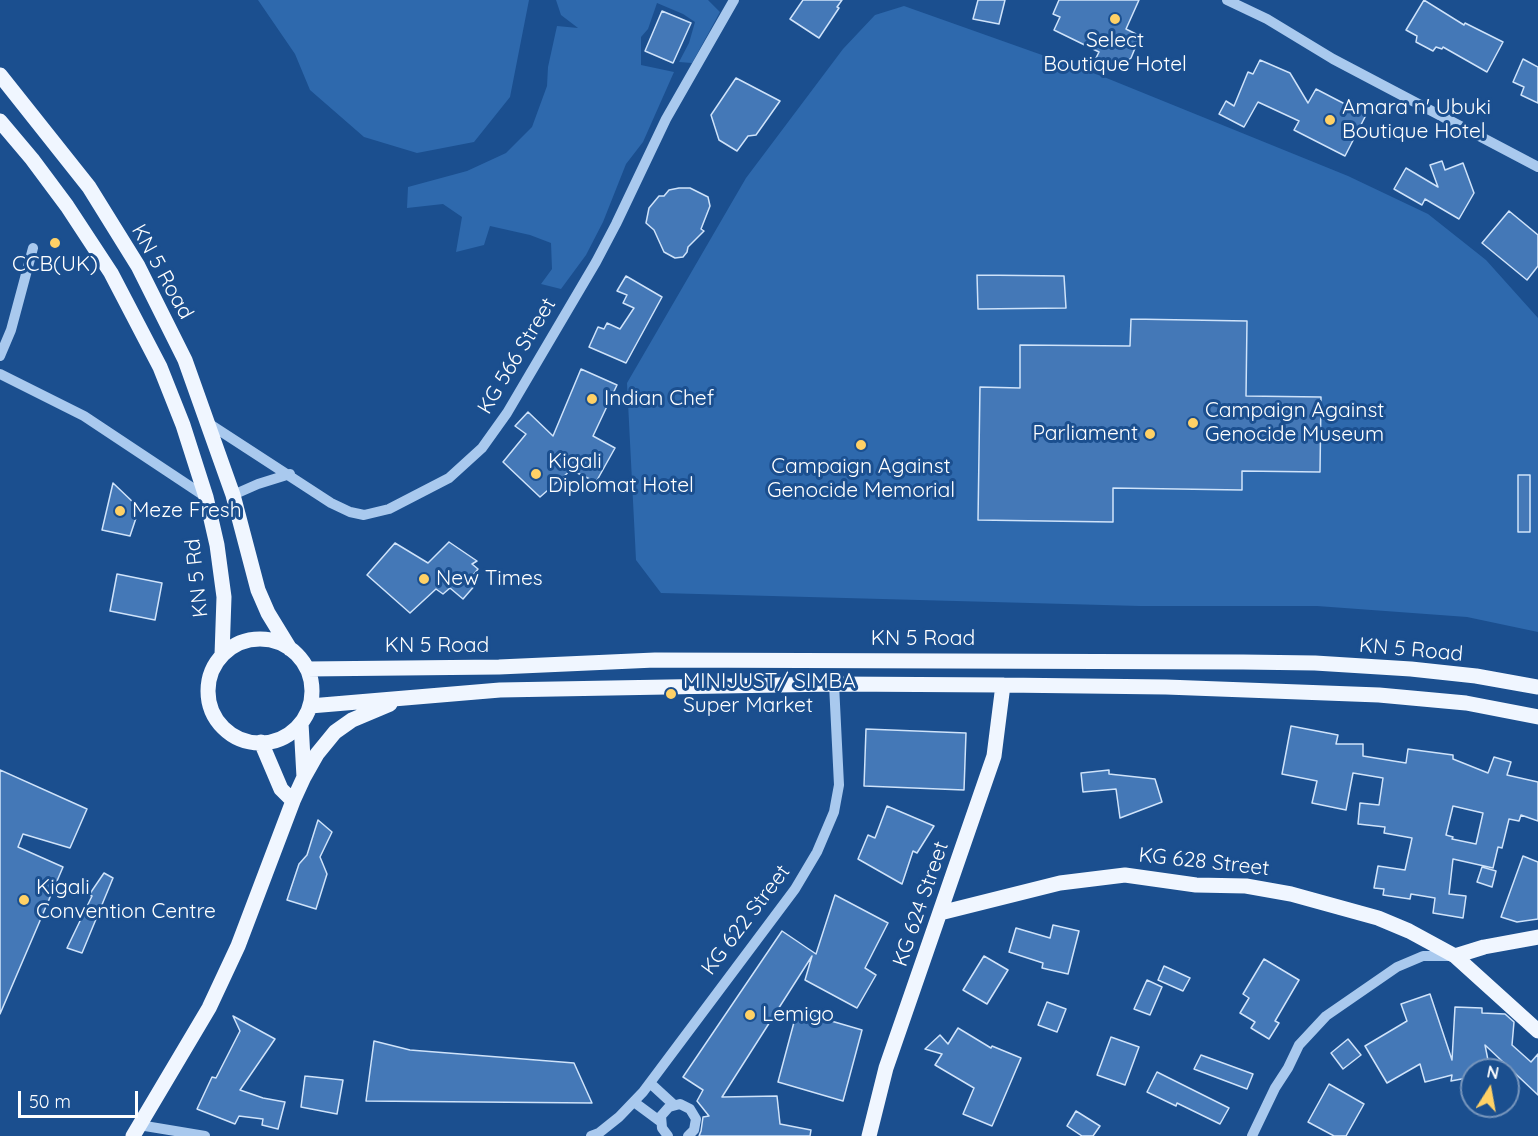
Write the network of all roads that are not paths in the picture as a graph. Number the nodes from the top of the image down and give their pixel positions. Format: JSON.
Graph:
{"nodes":[{"id":1,"x":734,"y":0,"type":"edge"},
{"id":2,"x":1227,"y":0,"type":"edge"},
{"id":3,"x":0,"y":75,"type":"edge"},
{"id":4,"x":0,"y":121,"type":"edge"},
{"id":5,"x":1538,"y":167,"type":"edge"},
{"id":6,"x":33,"y":248,"type":"dead end"},
{"id":7,"x":0,"y":356,"type":"edge"},
{"id":8,"x":0,"y":374,"type":"edge"},
{"id":9,"x":208,"y":423,"type":"junction"},
{"id":10,"x":290,"y":474,"type":"junction"},
{"id":11,"x":233,"y":495,"type":"junction"},
{"id":12,"x":206,"y":497,"type":"junction"},
{"id":13,"x":290,"y":649,"type":"junction"},
{"id":14,"x":222,"y":655,"type":"junction"},
{"id":15,"x":307,"y":669,"type":"junction"},
{"id":16,"x":834,"y":684,"type":"junction"},
{"id":17,"x":1004,"y":685,"type":"junction"},
{"id":18,"x":1538,"y":687,"type":"edge"},
{"id":19,"x":411,"y":697,"type":"junction"},
{"id":20,"x":310,"y":706,"type":"junction"},
{"id":21,"x":1538,"y":717,"type":"edge"},
{"id":22,"x":301,"y":723,"type":"junction"},
{"id":23,"x":261,"y":742,"type":"junction"},
{"id":24,"x":304,"y":777,"type":"junction"},
{"id":25,"x":293,"y":801,"type":"junction"},
{"id":26,"x":940,"y":913,"type":"junction"},
{"id":27,"x":1538,"y":937,"type":"edge"},
{"id":28,"x":1455,"y":956,"type":"junction"},
{"id":29,"x":1538,"y":1031,"type":"edge"},
{"id":30,"x":650,"y":1083,"type":"junction"},
{"id":31,"x":634,"y":1102,"type":"junction"},
{"id":32,"x":674,"y":1105,"type":"junction"},
{"id":33,"x":661,"y":1122,"type":"junction"},
{"id":34,"x":136,"y":1131,"type":"edge"},
{"id":35,"x":205,"y":1136,"type":"edge"},
{"id":36,"x":591,"y":1136,"type":"edge"},
{"id":37,"x":668,"y":1136,"type":"edge"},
{"id":38,"x":688,"y":1136,"type":"edge"},
{"id":39,"x":869,"y":1136,"type":"edge"},
{"id":40,"x":1252,"y":1136,"type":"edge"}],
"edges":[{"from":1,"to":10,"type":"street","name":"KG 566 Street"},
{"from":2,"to":5,"type":"street"},
{"from":3,"to":9,"type":"main road","name":"KN 5 Road"},
{"from":4,"to":12,"type":"main road"},
{"from":6,"to":7,"type":"street"},
{"from":8,"to":12,"type":"street"},
{"from":9,"to":10,"type":"street","name":"KG 566 Street"},
{"from":9,"to":11,"type":"main road","name":"KN 5 Road"},
{"from":10,"to":11,"type":"street"},
{"from":11,"to":13,"type":"main road","name":"KN 5 Road"},
{"from":12,"to":14,"type":"main road","name":"KN 5 Rd"},
{"from":13,"to":14,"type":"main road"},
{"from":13,"to":15,"type":"main road"},
{"from":14,"to":23,"type":"main road"},
{"from":15,"to":18,"type":"main road","name":"KN 5 Road"},
{"from":15,"to":20,"type":"main road"},
{"from":16,"to":17,"type":"main road"},
{"from":16,"to":19,"type":"main road"},
{"from":16,"to":30,"type":"street","name":"KG 622 Street"},
{"from":17,"to":21,"type":"main road"},
{"from":17,"to":26,"type":"main road","name":"KG 624 Street"},
{"from":19,"to":20,"type":"main road"},
{"from":19,"to":24,"type":"main road"},
{"from":20,"to":22,"type":"main road"},
{"from":22,"to":23,"type":"main road"},
{"from":22,"to":24,"type":"main road"},
{"from":23,"to":25,"type":"main road"},
{"from":24,"to":25,"type":"main road"},
{"from":25,"to":34,"type":"main road"},
{"from":26,"to":28,"type":"main road","name":"KG 628 Street"},
{"from":26,"to":39,"type":"main road","name":"KG 624 Street"},
{"from":27,"to":28,"type":"main road"},
{"from":28,"to":29,"type":"main road","name":"KG 628 Street"},
{"from":28,"to":40,"type":"street"},
{"from":30,"to":31,"type":"street","name":"KG 622 Street"},
{"from":30,"to":32,"type":"street"},
{"from":31,"to":33,"type":"street"},
{"from":31,"to":36,"type":"street","name":"KG 622 Street"},
{"from":32,"to":33,"type":"street"},
{"from":32,"to":38,"type":"street"},
{"from":33,"to":37,"type":"street"},
{"from":34,"to":35,"type":"street"}]}
